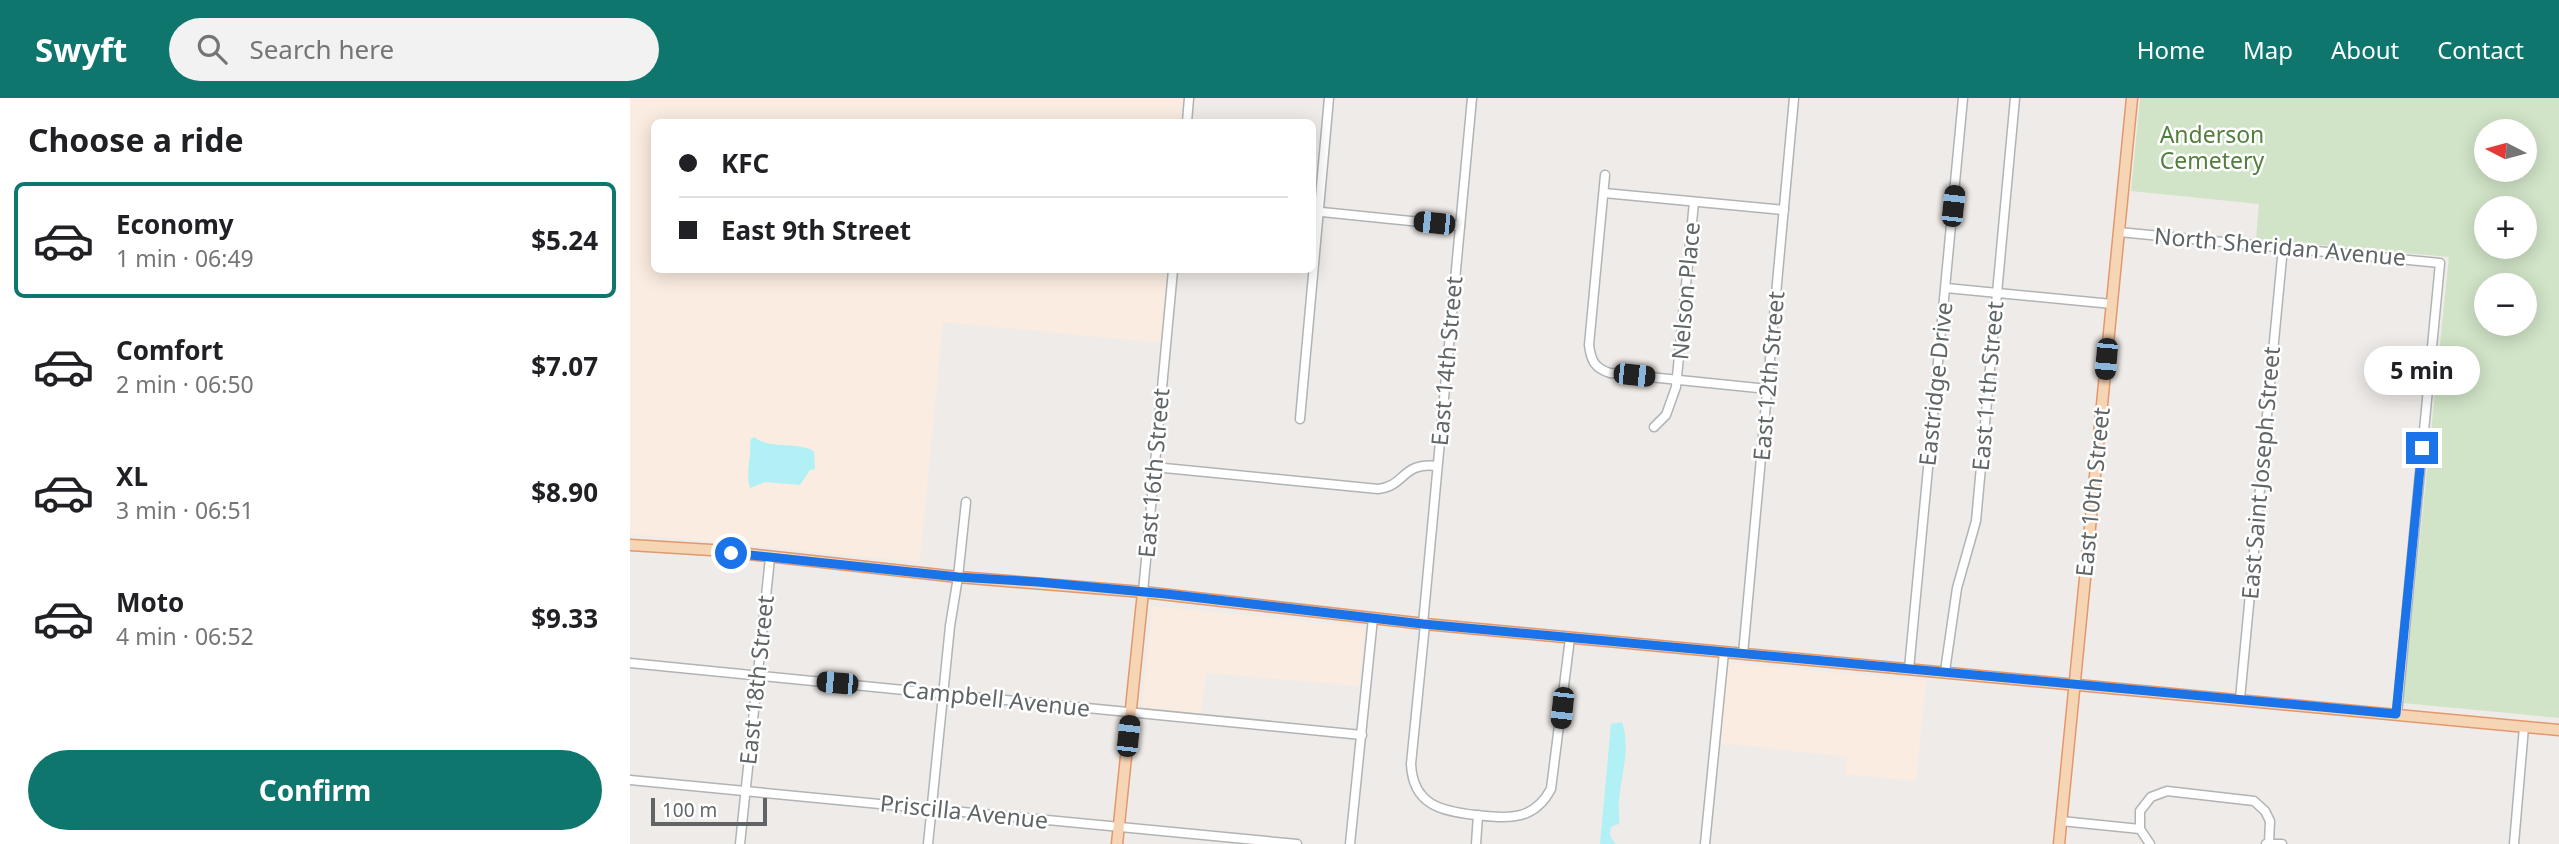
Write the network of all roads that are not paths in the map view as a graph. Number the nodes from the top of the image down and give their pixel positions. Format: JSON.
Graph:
{"nodes":[{"id":1,"x":1189,"y":98,"type":"edge"},
{"id":2,"x":1329,"y":98,"type":"edge"},
{"id":3,"x":1472,"y":98,"type":"edge"},
{"id":4,"x":1794,"y":98,"type":"edge"},
{"id":5,"x":1964,"y":98,"type":"edge"},
{"id":6,"x":2015,"y":98,"type":"edge"},
{"id":7,"x":2132,"y":98,"type":"edge"},
{"id":8,"x":1187,"y":119,"type":"edge"},
{"id":9,"x":1605,"y":175,"type":"dead end"},
{"id":10,"x":1604,"y":193,"type":"junction"},
{"id":11,"x":1694,"y":202,"type":"junction"},
{"id":12,"x":1316,"y":211,"type":"edge"},
{"id":13,"x":1784,"y":211,"type":"junction"},
{"id":14,"x":1460,"y":226,"type":"junction"},
{"id":15,"x":2119,"y":232,"type":"junction"},
{"id":16,"x":2283,"y":247,"type":"junction"},
{"id":17,"x":1173,"y":273,"type":"edge"},
{"id":18,"x":1311,"y":273,"type":"edge"},
{"id":19,"x":1946,"y":288,"type":"junction"},
{"id":20,"x":1997,"y":293,"type":"junction"},
{"id":21,"x":2112,"y":304,"type":"junction"},
{"id":22,"x":1677,"y":380,"type":"junction"},
{"id":23,"x":1768,"y":389,"type":"junction"},
{"id":24,"x":1300,"y":419,"type":"dead end"},
{"id":25,"x":1654,"y":427,"type":"dead end"},
{"id":26,"x":1437,"y":466,"type":"junction"},
{"id":27,"x":1154,"y":467,"type":"junction"},
{"id":28,"x":966,"y":502,"type":"dead end"},
{"id":29,"x":630,"y":545,"type":"edge"},
{"id":30,"x":770,"y":558,"type":"junction"},
{"id":31,"x":958,"y":577,"type":"junction"},
{"id":32,"x":1143,"y":592,"type":"junction"},
{"id":33,"x":1373,"y":618,"type":"junction"},
{"id":34,"x":1424,"y":624,"type":"junction"},
{"id":35,"x":1570,"y":638,"type":"junction"},
{"id":36,"x":1724,"y":652,"type":"junction"},
{"id":37,"x":1743,"y":654,"type":"junction"},
{"id":38,"x":630,"y":663,"type":"edge"},
{"id":39,"x":1909,"y":669,"type":"junction"},
{"id":40,"x":1945,"y":671,"type":"junction"},
{"id":41,"x":757,"y":675,"type":"junction"},
{"id":42,"x":2075,"y":683,"type":"junction"},
{"id":43,"x":943,"y":694,"type":"junction"},
{"id":44,"x":2240,"y":699,"type":"junction"},
{"id":45,"x":1131,"y":712,"type":"junction"},
{"id":46,"x":2396,"y":714,"type":"junction"},
{"id":47,"x":2524,"y":726,"type":"junction"},
{"id":48,"x":2559,"y":730,"type":"edge"},
{"id":49,"x":1362,"y":734,"type":"junction"},
{"id":50,"x":630,"y":780,"type":"edge"},
{"id":51,"x":745,"y":791,"type":"junction"},
{"id":52,"x":932,"y":809,"type":"junction"},
{"id":53,"x":1478,"y":815,"type":"junction"},
{"id":54,"x":2061,"y":821,"type":"junction"},
{"id":55,"x":1119,"y":827,"type":"junction"},
{"id":56,"x":2140,"y":829,"type":"junction"},
{"id":57,"x":2267,"y":843,"type":"edge"},
{"id":58,"x":740,"y":844,"type":"edge"},
{"id":59,"x":928,"y":844,"type":"edge"},
{"id":60,"x":1117,"y":844,"type":"edge"},
{"id":61,"x":1297,"y":844,"type":"edge"},
{"id":62,"x":1350,"y":844,"type":"edge"},
{"id":63,"x":1475,"y":844,"type":"edge"},
{"id":64,"x":1705,"y":844,"type":"edge"},
{"id":65,"x":2059,"y":844,"type":"edge"},
{"id":66,"x":2150,"y":844,"type":"edge"},
{"id":67,"x":2282,"y":844,"type":"edge"},
{"id":68,"x":2514,"y":844,"type":"edge"}],
"edges":[{"from":1,"to":8,"type":"street"},
{"from":2,"to":12,"type":"street"},
{"from":3,"to":14,"type":"street","name":"East 14th Street"},
{"from":4,"to":13,"type":"street","name":"East 12th Street"},
{"from":5,"to":19,"type":"street","name":"Eastridge Drive"},
{"from":6,"to":20,"type":"street","name":"East 11th Street"},
{"from":7,"to":15,"type":"main road","name":"East 10th Street"},
{"from":9,"to":10,"type":"street"},
{"from":10,"to":11,"type":"street"},
{"from":10,"to":22,"type":"street"},
{"from":11,"to":13,"type":"street"},
{"from":11,"to":22,"type":"street","name":"Nelson Place"},
{"from":12,"to":14,"type":"street"},
{"from":13,"to":23,"type":"street","name":"East 12th Street"},
{"from":14,"to":26,"type":"street","name":"East 14th Street"},
{"from":15,"to":16,"type":"street","name":"North Sheridan Avenue"},
{"from":15,"to":21,"type":"main road","name":"East 10th Street"},
{"from":16,"to":44,"type":"street","name":"East Saint Joseph Street"},
{"from":16,"to":46,"type":"street","name":"North Sheridan Avenue"},
{"from":17,"to":27,"type":"street","name":"East 16th Street"},
{"from":18,"to":24,"type":"street"},
{"from":19,"to":20,"type":"street"},
{"from":19,"to":39,"type":"street","name":"Eastridge Drive"},
{"from":20,"to":21,"type":"street"},
{"from":20,"to":40,"type":"street","name":"East 11th Street"},
{"from":21,"to":42,"type":"main road","name":"East 10th Street"},
{"from":22,"to":23,"type":"street"},
{"from":22,"to":25,"type":"street","name":"Nelson Place"},
{"from":23,"to":37,"type":"street","name":"East 12th Street"},
{"from":26,"to":27,"type":"street"},
{"from":26,"to":34,"type":"street","name":"East 14th Street"},
{"from":27,"to":32,"type":"street","name":"East 16th Street"},
{"from":28,"to":31,"type":"street"},
{"from":29,"to":30,"type":"main road"},
{"from":30,"to":31,"type":"main road"},
{"from":30,"to":41,"type":"street","name":"East 18th Street"},
{"from":31,"to":32,"type":"main road"},
{"from":31,"to":43,"type":"street"},
{"from":32,"to":33,"type":"main road"},
{"from":32,"to":45,"type":"main road","name":"East 16th Street"},
{"from":33,"to":34,"type":"main road"},
{"from":33,"to":49,"type":"street"},
{"from":34,"to":35,"type":"main road"},
{"from":34,"to":53,"type":"street","name":"East 14th Street"},
{"from":35,"to":36,"type":"main road"},
{"from":35,"to":53,"type":"street","name":"East 14th Street"},
{"from":36,"to":37,"type":"main road"},
{"from":36,"to":64,"type":"street"},
{"from":37,"to":39,"type":"main road"},
{"from":38,"to":41,"type":"street","name":"Campbell Avenue"},
{"from":39,"to":40,"type":"main road"},
{"from":40,"to":42,"type":"main road"},
{"from":41,"to":43,"type":"street","name":"Campbell Avenue"},
{"from":41,"to":51,"type":"street","name":"East 18th Street"},
{"from":42,"to":44,"type":"main road"},
{"from":42,"to":54,"type":"main road","name":"East 10th Street"},
{"from":43,"to":45,"type":"street","name":"Campbell Avenue"},
{"from":43,"to":52,"type":"street"},
{"from":44,"to":46,"type":"main road"},
{"from":45,"to":49,"type":"street","name":"Campbell Avenue"},
{"from":45,"to":55,"type":"main road","name":"East 16th Street"},
{"from":46,"to":47,"type":"main road"},
{"from":47,"to":48,"type":"main road"},
{"from":47,"to":68,"type":"street"},
{"from":49,"to":62,"type":"street"},
{"from":50,"to":51,"type":"street","name":"Priscilla Avenue"},
{"from":51,"to":52,"type":"street","name":"Priscilla Avenue"},
{"from":51,"to":58,"type":"street","name":"East 18th Street"},
{"from":52,"to":55,"type":"street","name":"Priscilla Avenue"},
{"from":52,"to":59,"type":"street"},
{"from":53,"to":63,"type":"street"},
{"from":54,"to":56,"type":"street"},
{"from":54,"to":65,"type":"main road","name":"East 10th Street"},
{"from":55,"to":60,"type":"main road","name":"East 16th Street"},
{"from":55,"to":61,"type":"street","name":"Priscilla Avenue"},
{"from":56,"to":57,"type":"street"},
{"from":56,"to":66,"type":"street"},
{"from":57,"to":67,"type":"street"}]}
